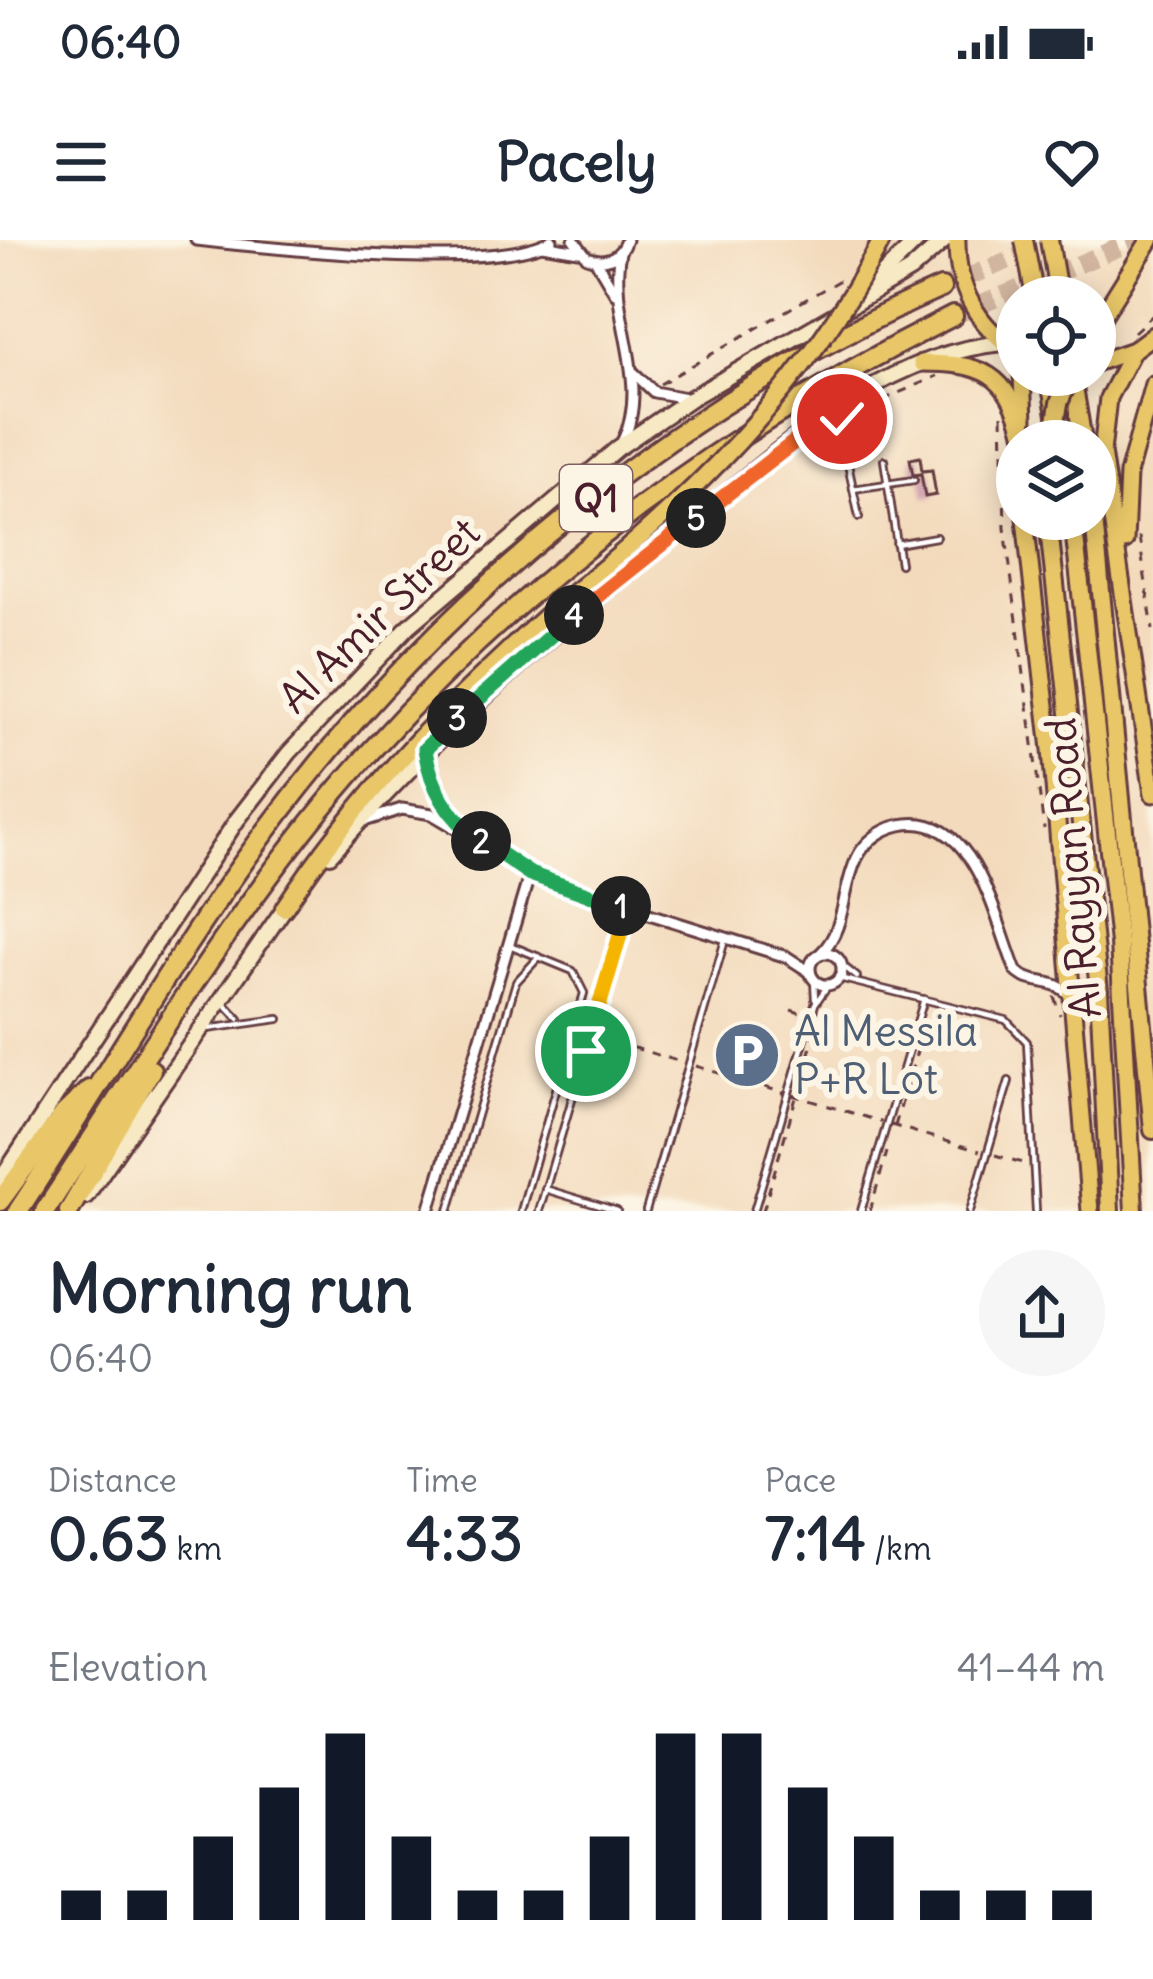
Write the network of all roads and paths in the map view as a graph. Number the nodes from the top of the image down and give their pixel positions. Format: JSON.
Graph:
{"nodes":[{"id":1,"x":196,"y":240,"type":"edge"},
{"id":2,"x":626,"y":240,"type":"edge"},
{"id":3,"x":882,"y":240,"type":"edge"},
{"id":4,"x":918,"y":240,"type":"edge"},
{"id":5,"x":945,"y":240,"type":"edge"},
{"id":6,"x":957,"y":240,"type":"edge"},
{"id":7,"x":1024,"y":240,"type":"edge"},
{"id":8,"x":1049,"y":240,"type":"edge"},
{"id":9,"x":1150,"y":240,"type":"edge"},
{"id":10,"x":547,"y":243,"type":"edge"},
{"id":11,"x":577,"y":246,"type":"edge"},
{"id":12,"x":620,"y":252,"type":"junction"},
{"id":13,"x":596,"y":261,"type":"junction"},
{"id":14,"x":849,"y":275,"type":"dead end"},
{"id":15,"x":1031,"y":276,"type":"edge"},
{"id":16,"x":1055,"y":276,"type":"edge"},
{"id":17,"x":941,"y":289,"type":"tunnel mouth"},
{"id":18,"x":615,"y":293,"type":"junction"},
{"id":19,"x":1116,"y":294,"type":"edge"},
{"id":20,"x":953,"y":316,"type":"tunnel mouth"},
{"id":21,"x":817,"y":325,"type":"junction"},
{"id":22,"x":996,"y":334,"type":"edge"},
{"id":23,"x":1153,"y":335,"type":"edge"},
{"id":24,"x":996,"y":347,"type":"edge"},
{"id":25,"x":1133,"y":350,"type":"junction"},
{"id":26,"x":1116,"y":356,"type":"edge"},
{"id":27,"x":921,"y":363,"type":"junction"},
{"id":28,"x":631,"y":368,"type":"junction"},
{"id":29,"x":949,"y":374,"type":"dead end"},
{"id":30,"x":1153,"y":384,"type":"edge"},
{"id":31,"x":644,"y":387,"type":"junction"},
{"id":32,"x":692,"y":398,"type":"junction"},
{"id":33,"x":844,"y":407,"type":"junction"},
{"id":34,"x":1001,"y":408,"type":"dead end"},
{"id":35,"x":1017,"y":420,"type":"edge"},
{"id":36,"x":811,"y":430,"type":"junction"},
{"id":37,"x":844,"y":444,"type":"junction"},
{"id":38,"x":618,"y":448,"type":"junction"},
{"id":39,"x":884,"y":460,"type":"dead end"},
{"id":40,"x":914,"y":480,"type":"dead end"},
{"id":41,"x":886,"y":484,"type":"junction"},
{"id":42,"x":853,"y":489,"type":"junction"},
{"id":43,"x":859,"y":517,"type":"dead end"},
{"id":44,"x":1137,"y":519,"type":"dead end"},
{"id":45,"x":936,"y":538,"type":"dead end"},
{"id":46,"x":1026,"y":540,"type":"edge"},
{"id":47,"x":1050,"y":540,"type":"edge"},
{"id":48,"x":1074,"y":540,"type":"edge"},
{"id":49,"x":1096,"y":540,"type":"edge"},
{"id":50,"x":896,"y":544,"type":"junction"},
{"id":51,"x":900,"y":564,"type":"dead end"},
{"id":52,"x":1129,"y":622,"type":"junction"},
{"id":53,"x":1153,"y":630,"type":"edge"},
{"id":54,"x":1149,"y":733,"type":"edge"},
{"id":55,"x":425,"y":749,"type":"junction"},
{"id":56,"x":1153,"y":794,"type":"edge"},
{"id":57,"x":359,"y":823,"type":"junction"},
{"id":58,"x":465,"y":829,"type":"junction"},
{"id":59,"x":1044,"y":830,"type":"dead end"},
{"id":60,"x":530,"y":874,"type":"junction"},
{"id":61,"x":284,"y":908,"type":"junction"},
{"id":62,"x":628,"y":908,"type":"junction"},
{"id":63,"x":835,"y":934,"type":"junction"},
{"id":64,"x":726,"y":939,"type":"junction"},
{"id":65,"x":509,"y":945,"type":"junction"},
{"id":66,"x":818,"y":955,"type":"junction"},
{"id":67,"x":539,"y":957,"type":"junction"},
{"id":68,"x":787,"y":957,"type":"junction"},
{"id":69,"x":1068,"y":957,"type":"junction"},
{"id":70,"x":839,"y":961,"type":"junction"},
{"id":71,"x":812,"y":976,"type":"junction"},
{"id":72,"x":861,"y":980,"type":"junction"},
{"id":73,"x":834,"y":981,"type":"junction"},
{"id":74,"x":1046,"y":981,"type":"junction"},
{"id":75,"x":924,"y":999,"type":"junction"},
{"id":76,"x":222,"y":1000,"type":"junction"},
{"id":77,"x":1072,"y":1000,"type":"junction"},
{"id":78,"x":815,"y":1004,"type":"junction"},
{"id":79,"x":174,"y":1014,"type":"junction"},
{"id":80,"x":279,"y":1019,"type":"dead end"},
{"id":81,"x":251,"y":1021,"type":"junction"},
{"id":82,"x":926,"y":1024,"type":"dead end"},
{"id":83,"x":1062,"y":1024,"type":"dead end"},
{"id":84,"x":818,"y":1025,"type":"dead end"},
{"id":85,"x":202,"y":1031,"type":"junction"},
{"id":86,"x":590,"y":1035,"type":"junction"},
{"id":87,"x":689,"y":1064,"type":"junction"},
{"id":88,"x":103,"y":1081,"type":"junction"},
{"id":89,"x":1009,"y":1081,"type":"dead end"},
{"id":90,"x":788,"y":1094,"type":"junction"},
{"id":91,"x":797,"y":1096,"type":"junction"},
{"id":92,"x":891,"y":1125,"type":"junction"},
{"id":93,"x":1153,"y":1130,"type":"edge"},
{"id":94,"x":987,"y":1153,"type":"junction"},
{"id":95,"x":1034,"y":1166,"type":"junction"},
{"id":96,"x":0,"y":1181,"type":"edge"},
{"id":97,"x":545,"y":1190,"type":"junction"},
{"id":98,"x":0,"y":1201,"type":"edge"},
{"id":99,"x":1090,"y":1207,"type":"edge"},
{"id":100,"x":18,"y":1211,"type":"edge"},
{"id":101,"x":45,"y":1211,"type":"edge"},
{"id":102,"x":73,"y":1211,"type":"edge"},
{"id":103,"x":429,"y":1211,"type":"edge"},
{"id":104,"x":449,"y":1211,"type":"edge"},
{"id":105,"x":521,"y":1211,"type":"edge"},
{"id":106,"x":538,"y":1211,"type":"edge"},
{"id":107,"x":617,"y":1211,"type":"edge"},
{"id":108,"x":646,"y":1211,"type":"edge"},
{"id":109,"x":754,"y":1211,"type":"edge"},
{"id":110,"x":764,"y":1211,"type":"edge"},
{"id":111,"x":861,"y":1211,"type":"edge"},
{"id":112,"x":870,"y":1211,"type":"edge"},
{"id":113,"x":970,"y":1211,"type":"edge"},
{"id":114,"x":1036,"y":1211,"type":"edge"},
{"id":115,"x":1110,"y":1211,"type":"edge"},
{"id":116,"x":1134,"y":1211,"type":"edge"}],
"edges":[{"from":1,"to":10,"type":"street"},
{"from":2,"to":12,"type":"street"},
{"from":3,"to":61,"type":"highway","bridge":true},
{"from":4,"to":21,"type":"main road"},
{"from":5,"to":21,"type":"main road","name":"Al Amir Street"},
{"from":6,"to":22,"type":"main road"},
{"from":7,"to":15,"type":"highway","bridge":true},
{"from":8,"to":16,"type":"highway","bridge":true},
{"from":9,"to":19,"type":"highway"},
{"from":10,"to":11,"type":"street"},
{"from":11,"to":13,"type":"street"},
{"from":12,"to":13,"type":"street"},
{"from":12,"to":18,"type":"street"},
{"from":13,"to":18,"type":"street"},
{"from":14,"to":31,"type":"path"},
{"from":17,"to":88,"type":"highway","name":"Al Amir Street","number":"Q1"},
{"from":18,"to":28,"type":"street"},
{"from":20,"to":79,"type":"highway","name":"Al Amir Street","number":"Q1"},
{"from":21,"to":32,"type":"main road","name":"Al Amir Street"},
{"from":23,"to":25,"type":"main road"},
{"from":24,"to":27,"type":"main road"},
{"from":25,"to":26,"type":"main road"},
{"from":25,"to":52,"type":"main road","name":"Al Rayyan Road"},
{"from":27,"to":33,"type":"main road"},
{"from":27,"to":35,"type":"main road"},
{"from":28,"to":31,"type":"street"},
{"from":28,"to":38,"type":"street"},
{"from":29,"to":37,"type":"path"},
{"from":30,"to":52,"type":"main road"},
{"from":31,"to":32,"type":"street"},
{"from":32,"to":38,"type":"main road","name":"Al Amir Street"},
{"from":33,"to":36,"type":"main road"},
{"from":33,"to":37,"type":"lane"},
{"from":34,"to":59,"type":"path"},
{"from":36,"to":37,"type":"lane"},
{"from":36,"to":55,"type":"main road"},
{"from":37,"to":42,"type":"lane"},
{"from":38,"to":96,"type":"main road","name":"Al Amir Street"},
{"from":39,"to":41,"type":"lane"},
{"from":40,"to":41,"type":"lane"},
{"from":41,"to":42,"type":"lane"},
{"from":41,"to":50,"type":"lane"},
{"from":42,"to":43,"type":"lane"},
{"from":44,"to":53,"type":"path"},
{"from":45,"to":50,"type":"lane"},
{"from":46,"to":69,"type":"main road","name":"Al Rayyan Road"},
{"from":47,"to":115,"type":"highway"},
{"from":48,"to":116,"type":"highway","name":"Al Rayyan Road"},
{"from":49,"to":93,"type":"highway","name":"Al Rayyan Road"},
{"from":50,"to":51,"type":"lane"},
{"from":52,"to":54,"type":"main road","name":"Al Rayyan Road"},
{"from":54,"to":56,"type":"main road","name":"Al Rayyan Road"},
{"from":55,"to":57,"type":"main road"},
{"from":55,"to":58,"type":"street"},
{"from":57,"to":58,"type":"street"},
{"from":57,"to":61,"type":"main road"},
{"from":58,"to":60,"type":"street"},
{"from":60,"to":62,"type":"street"},
{"from":60,"to":65,"type":"street"},
{"from":61,"to":76,"type":"main road"},
{"from":62,"to":64,"type":"street"},
{"from":62,"to":86,"type":"lane"},
{"from":63,"to":66,"type":"street"},
{"from":63,"to":70,"type":"street"},
{"from":63,"to":74,"type":"street"},
{"from":64,"to":68,"type":"street"},
{"from":64,"to":87,"type":"lane"},
{"from":65,"to":67,"type":"lane"},
{"from":65,"to":103,"type":"street"},
{"from":66,"to":68,"type":"street"},
{"from":66,"to":70,"type":"street"},
{"from":66,"to":71,"type":"street"},
{"from":67,"to":104,"type":"lane"},
{"from":67,"to":105,"type":"lane"},
{"from":68,"to":71,"type":"street"},
{"from":69,"to":74,"type":"street"},
{"from":69,"to":77,"type":"main road","name":"Al Rayyan Road"},
{"from":70,"to":72,"type":"lane"},
{"from":70,"to":73,"type":"street"},
{"from":71,"to":73,"type":"street"},
{"from":71,"to":78,"type":"lane"},
{"from":72,"to":73,"type":"lane"},
{"from":72,"to":75,"type":"lane"},
{"from":73,"to":78,"type":"lane"},
{"from":74,"to":77,"type":"street"},
{"from":74,"to":83,"type":"path"},
{"from":75,"to":92,"type":"lane"},
{"from":75,"to":95,"type":"lane"},
{"from":76,"to":81,"type":"lane"},
{"from":76,"to":85,"type":"main road"},
{"from":77,"to":99,"type":"main road","name":"Al Rayyan Road"},
{"from":78,"to":90,"type":"lane"},
{"from":79,"to":101,"type":"highway","name":"Al Amir Street","number":"Q1"},
{"from":79,"to":102,"type":"highway"},
{"from":80,"to":81,"type":"lane"},
{"from":81,"to":85,"type":"lane"},
{"from":82,"to":92,"type":"path"},
{"from":84,"to":91,"type":"path"},
{"from":85,"to":102,"type":"main road"},
{"from":86,"to":87,"type":"path"},
{"from":86,"to":97,"type":"lane"},
{"from":87,"to":90,"type":"path"},
{"from":87,"to":108,"type":"lane"},
{"from":88,"to":98,"type":"highway"},
{"from":88,"to":100,"type":"highway","name":"Al Amir Street","number":"Q1"},
{"from":89,"to":94,"type":"lane"},
{"from":90,"to":91,"type":"path"},
{"from":90,"to":109,"type":"lane"},
{"from":91,"to":92,"type":"path"},
{"from":91,"to":110,"type":"path"},
{"from":92,"to":94,"type":"path"},
{"from":92,"to":111,"type":"lane"},
{"from":92,"to":112,"type":"path"},
{"from":94,"to":95,"type":"path"},
{"from":94,"to":113,"type":"lane"},
{"from":95,"to":114,"type":"lane"},
{"from":97,"to":106,"type":"lane"},
{"from":97,"to":107,"type":"lane"}]}
